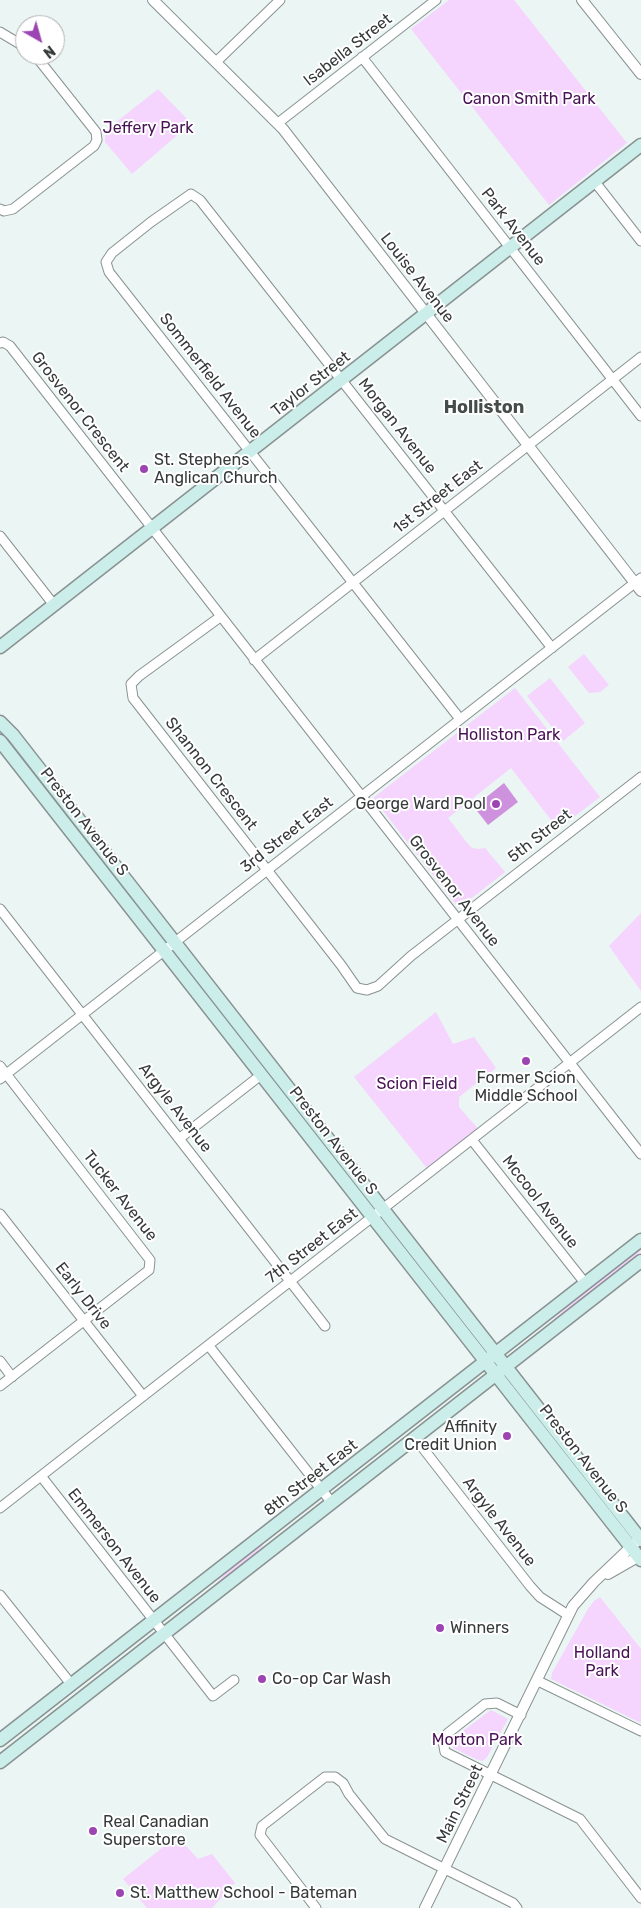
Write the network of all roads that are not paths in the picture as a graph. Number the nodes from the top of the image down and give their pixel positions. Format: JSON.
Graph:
{"nodes":[{"id":1,"x":153,"y":0,"type":"edge"},
{"id":2,"x":280,"y":0,"type":"edge"},
{"id":3,"x":436,"y":0,"type":"edge"},
{"id":4,"x":582,"y":0,"type":"edge"},
{"id":5,"x":0,"y":32,"type":"edge"},
{"id":6,"x":15,"y":40,"type":"edge"},
{"id":7,"x":362,"y":57,"type":"junction"},
{"id":8,"x":216,"y":62,"type":"junction"},
{"id":9,"x":43,"y":65,"type":"edge"},
{"id":10,"x":641,"y":74,"type":"edge"},
{"id":11,"x":278,"y":123,"type":"junction"},
{"id":12,"x":641,"y":145,"type":"edge"},
{"id":13,"x":595,"y":182,"type":"junction"},
{"id":14,"x":0,"y":209,"type":"edge"},
{"id":15,"x":151,"y":222,"type":"joint"},
{"id":16,"x":641,"y":241,"type":"edge"},
{"id":17,"x":511,"y":248,"type":"junction"},
{"id":18,"x":426,"y":314,"type":"junction"},
{"id":19,"x":0,"y":343,"type":"edge"},
{"id":20,"x":641,"y":357,"type":"edge"},
{"id":21,"x":613,"y":379,"type":"junction"},
{"id":22,"x":342,"y":380,"type":"junction"},
{"id":23,"x":641,"y":416,"type":"edge"},
{"id":24,"x":528,"y":445,"type":"junction"},
{"id":25,"x":250,"y":452,"type":"junction"},
{"id":26,"x":444,"y":511,"type":"junction"},
{"id":27,"x":152,"y":528,"type":"junction"},
{"id":28,"x":0,"y":536,"type":"edge"},
{"id":29,"x":353,"y":583,"type":"junction"},
{"id":30,"x":639,"y":584,"type":"edge"},
{"id":31,"x":54,"y":605,"type":"junction"},
{"id":32,"x":220,"y":617,"type":"junction"},
{"id":33,"x":15,"y":634,"type":"junction"},
{"id":34,"x":0,"y":647,"type":"edge"},
{"id":35,"x":552,"y":648,"type":"junction"},
{"id":36,"x":0,"y":658,"type":"edge"},
{"id":37,"x":254,"y":660,"type":"junction"},
{"id":38,"x":0,"y":710,"type":"edge"},
{"id":39,"x":460,"y":719,"type":"junction"},
{"id":40,"x":0,"y":722,"type":"edge"},
{"id":41,"x":13,"y":735,"type":"junction"},
{"id":42,"x":0,"y":741,"type":"edge"},
{"id":43,"x":641,"y":777,"type":"edge"},
{"id":44,"x":360,"y":796,"type":"junction"},
{"id":45,"x":268,"y":870,"type":"junction"},
{"id":46,"x":0,"y":909,"type":"edge"},
{"id":47,"x":458,"y":920,"type":"junction"},
{"id":48,"x":174,"y":942,"type":"junction"},
{"id":49,"x":164,"y":950,"type":"junction"},
{"id":50,"x":641,"y":1007,"type":"edge"},
{"id":51,"x":83,"y":1014,"type":"junction"},
{"id":52,"x":570,"y":1063,"type":"junction"},
{"id":53,"x":0,"y":1066,"type":"edge"},
{"id":54,"x":261,"y":1075,"type":"junction"},
{"id":55,"x":3,"y":1076,"type":"edge"},
{"id":56,"x":180,"y":1138,"type":"junction"},
{"id":57,"x":472,"y":1140,"type":"junction"},
{"id":58,"x":641,"y":1154,"type":"edge"},
{"id":59,"x":384,"y":1210,"type":"junction"},
{"id":60,"x":0,"y":1214,"type":"edge"},
{"id":61,"x":373,"y":1217,"type":"junction"},
{"id":62,"x":641,"y":1240,"type":"edge"},
{"id":63,"x":641,"y":1261,"type":"edge"},
{"id":64,"x":290,"y":1282,"type":"junction"},
{"id":65,"x":585,"y":1283,"type":"junction"},
{"id":66,"x":83,"y":1320,"type":"junction"},
{"id":67,"x":325,"y":1326,"type":"dead end"},
{"id":68,"x":209,"y":1346,"type":"junction"},
{"id":69,"x":492,"y":1358,"type":"junction"},
{"id":70,"x":0,"y":1362,"type":"edge"},
{"id":71,"x":501,"y":1370,"type":"junction"},
{"id":72,"x":12,"y":1377,"type":"junction"},
{"id":73,"x":0,"y":1386,"type":"edge"},
{"id":74,"x":143,"y":1396,"type":"junction"},
{"id":75,"x":415,"y":1438,"type":"junction"},
{"id":76,"x":41,"y":1476,"type":"junction"},
{"id":77,"x":322,"y":1490,"type":"junction"},
{"id":78,"x":332,"y":1503,"type":"junction"},
{"id":79,"x":0,"y":1508,"type":"edge"},
{"id":80,"x":638,"y":1541,"type":"edge"},
{"id":81,"x":640,"y":1557,"type":"edge"},
{"id":82,"x":594,"y":1582,"type":"junction"},
{"id":83,"x":0,"y":1594,"type":"edge"},
{"id":84,"x":568,"y":1615,"type":"junction"},
{"id":85,"x":154,"y":1621,"type":"junction"},
{"id":86,"x":164,"y":1634,"type":"junction"},
{"id":87,"x":234,"y":1680,"type":"dead end"},
{"id":88,"x":538,"y":1681,"type":"junction"},
{"id":89,"x":71,"y":1684,"type":"junction"},
{"id":90,"x":521,"y":1716,"type":"junction"},
{"id":91,"x":641,"y":1731,"type":"edge"},
{"id":92,"x":0,"y":1740,"type":"edge"},
{"id":93,"x":0,"y":1762,"type":"edge"},
{"id":94,"x":492,"y":1774,"type":"junction"},
{"id":95,"x":446,"y":1868,"type":"junction"},
{"id":96,"x":641,"y":1898,"type":"edge"},
{"id":97,"x":316,"y":1908,"type":"edge"},
{"id":98,"x":425,"y":1908,"type":"edge"},
{"id":99,"x":517,"y":1908,"type":"edge"}],
"edges":[{"from":1,"to":8,"type":"street","name":"Louise Avenue"},
{"from":2,"to":8,"type":"street"},
{"from":3,"to":7,"type":"street","name":"Isabella Street"},
{"from":4,"to":10,"type":"street"},
{"from":5,"to":6,"type":"street"},
{"from":7,"to":11,"type":"street","name":"Isabella Street"},
{"from":7,"to":17,"type":"street","name":"Park Avenue"},
{"from":8,"to":11,"type":"street","name":"Louise Avenue"},
{"from":9,"to":14,"type":"street"},
{"from":11,"to":18,"type":"street","name":"Louise Avenue"},
{"from":12,"to":13,"type":"main road","name":"Taylor Street"},
{"from":13,"to":16,"type":"street"},
{"from":13,"to":17,"type":"main road","name":"Taylor Street"},
{"from":15,"to":22,"type":"street","name":"Morgan Avenue"},
{"from":15,"to":25,"type":"street","name":"Sommerfield Avenue"},
{"from":17,"to":18,"type":"main road","name":"Taylor Street"},
{"from":17,"to":21,"type":"street","name":"Park Avenue"},
{"from":18,"to":22,"type":"main road","name":"Taylor Street"},
{"from":18,"to":24,"type":"street","name":"Louise Avenue"},
{"from":19,"to":27,"type":"street","name":"Grosvenor Crescent"},
{"from":20,"to":21,"type":"street","name":"1st Street East"},
{"from":21,"to":23,"type":"street","name":"Park Avenue"},
{"from":21,"to":24,"type":"street","name":"1st Street East"},
{"from":22,"to":25,"type":"main road","name":"Taylor Street"},
{"from":22,"to":26,"type":"street","name":"Morgan Avenue"},
{"from":24,"to":26,"type":"street","name":"1st Street East"},
{"from":24,"to":30,"type":"street","name":"Louise Avenue"},
{"from":25,"to":27,"type":"main road","name":"Taylor Street"},
{"from":25,"to":29,"type":"street","name":"Sommerfield Avenue"},
{"from":26,"to":29,"type":"street","name":"1st Street East"},
{"from":26,"to":35,"type":"street","name":"Morgan Avenue"},
{"from":27,"to":31,"type":"main road","name":"Taylor Street"},
{"from":27,"to":32,"type":"street","name":"Grosvenor Avenue"},
{"from":28,"to":31,"type":"street"},
{"from":29,"to":37,"type":"street","name":"1st Street East"},
{"from":29,"to":39,"type":"street","name":"Sommerfield Avenue"},
{"from":30,"to":35,"type":"street","name":"3rd Street East"},
{"from":31,"to":33,"type":"main road","name":"Taylor Street"},
{"from":32,"to":37,"type":"street","name":"Grosvenor Avenue"},
{"from":32,"to":45,"type":"street","name":"Shannon Crescent"},
{"from":33,"to":34,"type":"main road","name":"Taylor Street"},
{"from":33,"to":36,"type":"main road"},
{"from":35,"to":39,"type":"street","name":"3rd Street East"},
{"from":37,"to":44,"type":"street","name":"Grosvenor Avenue"},
{"from":38,"to":41,"type":"main road"},
{"from":39,"to":44,"type":"street","name":"3rd Street East"},
{"from":40,"to":41,"type":"main road","name":"Preston Avenue S"},
{"from":41,"to":48,"type":"main road","name":"Preston Avenue S"},
{"from":42,"to":49,"type":"main road","name":"Preston Avenue S"},
{"from":43,"to":47,"type":"street","name":"5th Street"},
{"from":44,"to":45,"type":"street","name":"3rd Street East"},
{"from":44,"to":47,"type":"street","name":"Grosvenor Avenue"},
{"from":45,"to":47,"type":"street","name":"Shannon Crescent"},
{"from":45,"to":48,"type":"street","name":"3rd Street East"},
{"from":46,"to":51,"type":"street","name":"Argyle Avenue"},
{"from":47,"to":52,"type":"street","name":"Grosvenor Avenue"},
{"from":48,"to":49,"type":"street","name":"3rd Street East"},
{"from":48,"to":59,"type":"main road","name":"Preston Avenue S"},
{"from":49,"to":51,"type":"street","name":"3rd Street East"},
{"from":49,"to":54,"type":"main road","name":"Preston Avenue S"},
{"from":50,"to":52,"type":"street","name":"7th Street East"},
{"from":51,"to":55,"type":"street","name":"3rd Street East"},
{"from":51,"to":56,"type":"street","name":"Argyle Avenue"},
{"from":52,"to":57,"type":"street","name":"7th Street East"},
{"from":52,"to":58,"type":"street","name":"Grosvenor Avenue"},
{"from":53,"to":55,"type":"street","name":"Tucker Avenue"},
{"from":54,"to":56,"type":"street"},
{"from":54,"to":61,"type":"main road","name":"Preston Avenue S"},
{"from":55,"to":66,"type":"street","name":"Tucker Avenue"},
{"from":56,"to":64,"type":"street","name":"Argyle Avenue"},
{"from":57,"to":59,"type":"street","name":"7th Street East"},
{"from":57,"to":65,"type":"street","name":"Mccool Avenue"},
{"from":59,"to":61,"type":"street","name":"7th Street East"},
{"from":59,"to":69,"type":"main road","name":"Preston Avenue S"},
{"from":60,"to":66,"type":"street","name":"Early Drive"},
{"from":61,"to":64,"type":"street","name":"7th Street East"},
{"from":61,"to":69,"type":"main road","name":"Preston Avenue S"},
{"from":62,"to":65,"type":"main road","name":"8th Street East"},
{"from":63,"to":71,"type":"main road","name":"8th Street East"},
{"from":64,"to":67,"type":"street","name":"Argyle Avenue"},
{"from":64,"to":68,"type":"street","name":"7th Street East"},
{"from":65,"to":69,"type":"main road","name":"8th Street East"},
{"from":66,"to":72,"type":"street","name":"Tucker Avenue"},
{"from":66,"to":74,"type":"street","name":"Early Drive"},
{"from":68,"to":74,"type":"street","name":"7th Street East"},
{"from":68,"to":77,"type":"street"},
{"from":69,"to":71,"type":"main road","name":"Preston Avenue S"},
{"from":69,"to":77,"type":"main road","name":"8th Street East"},
{"from":70,"to":72,"type":"street"},
{"from":71,"to":75,"type":"main road","name":"8th Street East"},
{"from":71,"to":80,"type":"main road","name":"Preston Avenue S"},
{"from":72,"to":73,"type":"street","name":"Tucker Avenue"},
{"from":74,"to":76,"type":"street","name":"7th Street East"},
{"from":75,"to":78,"type":"main road","name":"8th Street East"},
{"from":75,"to":84,"type":"street","name":"Argyle Avenue"},
{"from":76,"to":79,"type":"street","name":"7th Street East"},
{"from":76,"to":85,"type":"street","name":"Emmerson Avenue"},
{"from":77,"to":78,"type":"street"},
{"from":77,"to":85,"type":"main road","name":"8th Street East"},
{"from":78,"to":86,"type":"main road","name":"8th Street East"},
{"from":80,"to":81,"type":"main road","name":"Preston Avenue S"},
{"from":80,"to":82,"type":"street","name":"Main Street"},
{"from":81,"to":82,"type":"street","name":"Main Street"},
{"from":82,"to":84,"type":"street","name":"Main Street"},
{"from":83,"to":89,"type":"street"},
{"from":84,"to":88,"type":"street","name":"Main Street"},
{"from":85,"to":86,"type":"street","name":"Emmerson Avenue"},
{"from":85,"to":89,"type":"main road","name":"8th Street East"},
{"from":86,"to":87,"type":"street","name":"Emmerson Avenue"},
{"from":86,"to":93,"type":"main road","name":"8th Street East"},
{"from":88,"to":90,"type":"street","name":"Main Street"},
{"from":88,"to":91,"type":"street"},
{"from":89,"to":92,"type":"main road","name":"8th Street East"},
{"from":90,"to":94,"type":"street","name":"Main Street"},
{"from":90,"to":94,"type":"street"},
{"from":94,"to":95,"type":"street","name":"Main Street"},
{"from":94,"to":96,"type":"street"},
{"from":95,"to":97,"type":"street"},
{"from":95,"to":98,"type":"street","name":"Main Street"},
{"from":95,"to":99,"type":"street"}]}
